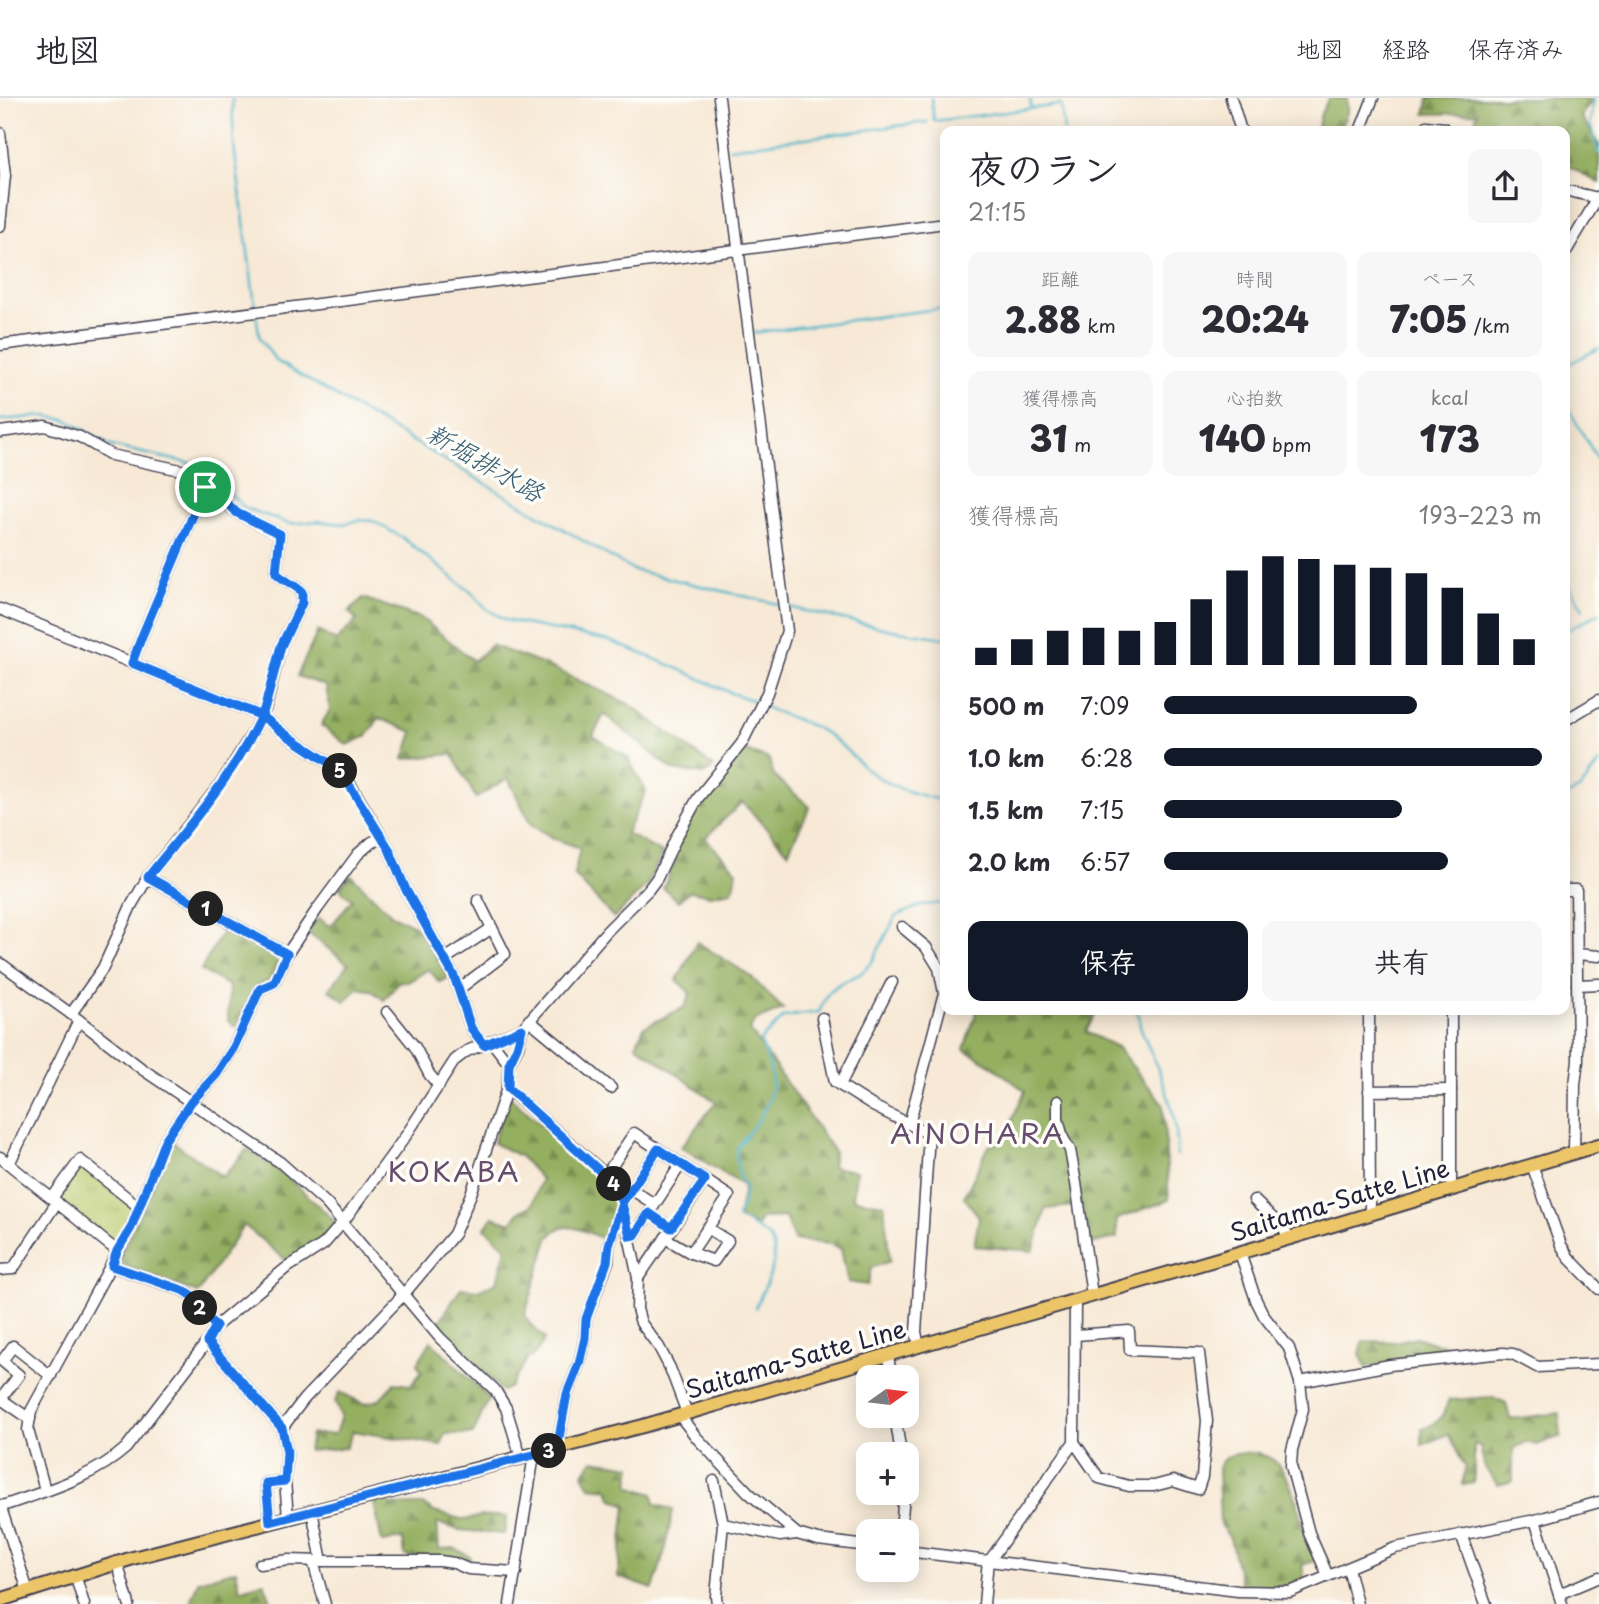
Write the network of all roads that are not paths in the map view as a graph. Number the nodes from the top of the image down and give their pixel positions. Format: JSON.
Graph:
{"nodes":[{"id":1,"x":719,"y":98,"type":"edge"},
{"id":2,"x":1230,"y":98,"type":"edge"},
{"id":3,"x":1373,"y":98,"type":"edge"},
{"id":4,"x":1239,"y":126,"type":"edge"},
{"id":5,"x":1362,"y":126,"type":"edge"},
{"id":6,"x":0,"y":133,"type":"edge"},
{"id":7,"x":1570,"y":191,"type":"edge"},
{"id":8,"x":1598,"y":197,"type":"edge"},
{"id":9,"x":940,"y":224,"type":"edge"},
{"id":10,"x":0,"y":226,"type":"edge"},
{"id":11,"x":1570,"y":245,"type":"edge"},
{"id":12,"x":738,"y":250,"type":"junction"},
{"id":13,"x":0,"y":345,"type":"edge"},
{"id":14,"x":0,"y":432,"type":"edge"},
{"id":15,"x":205,"y":487,"type":"junction"},
{"id":16,"x":0,"y":609,"type":"edge"},
{"id":17,"x":132,"y":663,"type":"junction"},
{"id":18,"x":1599,"y":700,"type":"edge"},
{"id":19,"x":262,"y":716,"type":"junction"},
{"id":20,"x":1570,"y":717,"type":"edge"},
{"id":21,"x":382,"y":838,"type":"junction"},
{"id":22,"x":148,"y":877,"type":"junction"},
{"id":23,"x":1570,"y":890,"type":"edge"},
{"id":24,"x":478,"y":900,"type":"dead end"},
{"id":25,"x":902,"y":927,"type":"dead end"},
{"id":26,"x":492,"y":928,"type":"junction"},
{"id":27,"x":287,"y":954,"type":"junction"},
{"id":28,"x":1577,"y":954,"type":"junction"},
{"id":29,"x":1599,"y":956,"type":"edge"},
{"id":30,"x":445,"y":959,"type":"junction"},
{"id":31,"x":0,"y":963,"type":"edge"},
{"id":32,"x":940,"y":973,"type":"edge"},
{"id":33,"x":892,"y":982,"type":"dead end"},
{"id":34,"x":1599,"y":984,"type":"edge"},
{"id":35,"x":1577,"y":985,"type":"junction"},
{"id":36,"x":459,"y":989,"type":"junction"},
{"id":37,"x":940,"y":1008,"type":"edge"},
{"id":38,"x":387,"y":1012,"type":"dead end"},
{"id":39,"x":1369,"y":1015,"type":"edge"},
{"id":40,"x":1451,"y":1015,"type":"edge"},
{"id":41,"x":75,"y":1017,"type":"junction"},
{"id":42,"x":822,"y":1018,"type":"dead end"},
{"id":43,"x":529,"y":1020,"type":"junction"},
{"id":44,"x":522,"y":1029,"type":"junction"},
{"id":45,"x":488,"y":1043,"type":"junction"},
{"id":46,"x":509,"y":1064,"type":"junction"},
{"id":47,"x":840,"y":1085,"type":"junction"},
{"id":48,"x":439,"y":1086,"type":"junction"},
{"id":49,"x":508,"y":1088,"type":"junction"},
{"id":50,"x":611,"y":1088,"type":"dead end"},
{"id":51,"x":1451,"y":1090,"type":"junction"},
{"id":52,"x":1369,"y":1091,"type":"junction"},
{"id":53,"x":1058,"y":1101,"type":"dead end"},
{"id":54,"x":191,"y":1102,"type":"junction"},
{"id":55,"x":909,"y":1124,"type":"junction"},
{"id":56,"x":624,"y":1125,"type":"dead end"},
{"id":57,"x":634,"y":1133,"type":"junction"},
{"id":58,"x":1599,"y":1145,"type":"edge"},
{"id":59,"x":658,"y":1149,"type":"junction"},
{"id":60,"x":1574,"y":1153,"type":"junction"},
{"id":61,"x":0,"y":1157,"type":"edge"},
{"id":62,"x":9,"y":1164,"type":"junction"},
{"id":63,"x":681,"y":1164,"type":"junction"},
{"id":64,"x":1532,"y":1165,"type":"junction"},
{"id":65,"x":606,"y":1175,"type":"junction"},
{"id":66,"x":705,"y":1180,"type":"junction"},
{"id":67,"x":631,"y":1189,"type":"junction"},
{"id":68,"x":1451,"y":1190,"type":"junction"},
{"id":69,"x":54,"y":1200,"type":"junction"},
{"id":70,"x":1254,"y":1200,"type":"dead end"},
{"id":71,"x":622,"y":1203,"type":"junction"},
{"id":72,"x":139,"y":1207,"type":"junction"},
{"id":73,"x":652,"y":1209,"type":"junction"},
{"id":74,"x":1370,"y":1214,"type":"junction"},
{"id":75,"x":343,"y":1222,"type":"junction"},
{"id":76,"x":671,"y":1228,"type":"junction"},
{"id":77,"x":708,"y":1228,"type":"junction"},
{"id":78,"x":630,"y":1236,"type":"junction"},
{"id":79,"x":665,"y":1238,"type":"junction"},
{"id":80,"x":1290,"y":1238,"type":"junction"},
{"id":81,"x":117,"y":1251,"type":"junction"},
{"id":82,"x":691,"y":1253,"type":"junction"},
{"id":83,"x":1240,"y":1253,"type":"junction"},
{"id":84,"x":112,"y":1266,"type":"junction"},
{"id":85,"x":0,"y":1270,"type":"edge"},
{"id":86,"x":638,"y":1278,"type":"junction"},
{"id":87,"x":1599,"y":1289,"type":"edge"},
{"id":88,"x":403,"y":1295,"type":"junction"},
{"id":89,"x":1091,"y":1296,"type":"junction"},
{"id":90,"x":1075,"y":1300,"type":"junction"},
{"id":91,"x":216,"y":1326,"type":"junction"},
{"id":92,"x":1076,"y":1335,"type":"junction"},
{"id":93,"x":207,"y":1342,"type":"junction"},
{"id":94,"x":919,"y":1346,"type":"junction"},
{"id":95,"x":888,"y":1355,"type":"junction"},
{"id":96,"x":1599,"y":1364,"type":"edge"},
{"id":97,"x":889,"y":1365,"type":"edge"},
{"id":98,"x":51,"y":1376,"type":"junction"},
{"id":99,"x":1300,"y":1382,"type":"junction"},
{"id":100,"x":683,"y":1414,"type":"junction"},
{"id":101,"x":30,"y":1419,"type":"junction"},
{"id":102,"x":282,"y":1428,"type":"junction"},
{"id":103,"x":1074,"y":1442,"type":"junction"},
{"id":104,"x":557,"y":1449,"type":"junction"},
{"id":105,"x":528,"y":1457,"type":"junction"},
{"id":106,"x":285,"y":1481,"type":"junction"},
{"id":107,"x":715,"y":1481,"type":"dead end"},
{"id":108,"x":45,"y":1490,"type":"junction"},
{"id":109,"x":1599,"y":1502,"type":"edge"},
{"id":110,"x":0,"y":1506,"type":"edge"},
{"id":111,"x":312,"y":1511,"type":"junction"},
{"id":112,"x":288,"y":1517,"type":"junction"},
{"id":113,"x":1535,"y":1520,"type":"junction"},
{"id":114,"x":270,"y":1522,"type":"junction"},
{"id":115,"x":723,"y":1524,"type":"junction"},
{"id":116,"x":797,"y":1534,"type":"junction"},
{"id":117,"x":1461,"y":1534,"type":"junction"},
{"id":118,"x":856,"y":1545,"type":"edge"},
{"id":119,"x":919,"y":1552,"type":"edge"},
{"id":120,"x":989,"y":1560,"type":"junction"},
{"id":121,"x":317,"y":1561,"type":"junction"},
{"id":122,"x":117,"y":1562,"type":"junction"},
{"id":123,"x":260,"y":1564,"type":"dead end"},
{"id":124,"x":1348,"y":1568,"type":"junction"},
{"id":125,"x":516,"y":1572,"type":"junction"},
{"id":126,"x":75,"y":1575,"type":"junction"},
{"id":127,"x":1328,"y":1576,"type":"junction"},
{"id":128,"x":1599,"y":1577,"type":"edge"},
{"id":129,"x":28,"y":1591,"type":"junction"},
{"id":130,"x":1290,"y":1592,"type":"junction"},
{"id":131,"x":1560,"y":1599,"type":"edge"},
{"id":132,"x":0,"y":1600,"type":"edge"},
{"id":133,"x":84,"y":1604,"type":"edge"},
{"id":134,"x":129,"y":1604,"type":"edge"},
{"id":135,"x":325,"y":1604,"type":"edge"},
{"id":136,"x":510,"y":1604,"type":"edge"},
{"id":137,"x":718,"y":1604,"type":"edge"},
{"id":138,"x":984,"y":1604,"type":"edge"},
{"id":139,"x":1277,"y":1604,"type":"edge"},
{"id":140,"x":1357,"y":1604,"type":"edge"},
{"id":141,"x":1486,"y":1604,"type":"edge"}],
"edges":[{"from":1,"to":12,"type":"street"},
{"from":2,"to":4,"type":"street"},
{"from":3,"to":5,"type":"street"},
{"from":6,"to":10,"type":"street"},
{"from":7,"to":8,"type":"street"},
{"from":8,"to":11,"type":"street"},
{"from":9,"to":12,"type":"street"},
{"from":12,"to":13,"type":"street"},
{"from":12,"to":43,"type":"street"},
{"from":14,"to":15,"type":"street"},
{"from":15,"to":17,"type":"street"},
{"from":15,"to":19,"type":"street"},
{"from":16,"to":17,"type":"street"},
{"from":17,"to":19,"type":"street"},
{"from":18,"to":20,"type":"street"},
{"from":19,"to":21,"type":"street"},
{"from":19,"to":22,"type":"street"},
{"from":21,"to":27,"type":"street"},
{"from":21,"to":30,"type":"street"},
{"from":22,"to":27,"type":"street"},
{"from":22,"to":41,"type":"street"},
{"from":23,"to":28,"type":"street"},
{"from":24,"to":26,"type":"street"},
{"from":25,"to":32,"type":"street"},
{"from":26,"to":30,"type":"street"},
{"from":26,"to":36,"type":"street"},
{"from":27,"to":54,"type":"street"},
{"from":28,"to":29,"type":"street"},
{"from":28,"to":35,"type":"street"},
{"from":30,"to":36,"type":"street"},
{"from":31,"to":41,"type":"street"},
{"from":33,"to":47,"type":"street"},
{"from":34,"to":35,"type":"street"},
{"from":35,"to":60,"type":"street"},
{"from":36,"to":45,"type":"street"},
{"from":37,"to":55,"type":"street"},
{"from":38,"to":48,"type":"street"},
{"from":39,"to":52,"type":"street"},
{"from":40,"to":51,"type":"street"},
{"from":41,"to":54,"type":"street"},
{"from":41,"to":62,"type":"street"},
{"from":42,"to":47,"type":"street"},
{"from":43,"to":44,"type":"street"},
{"from":43,"to":50,"type":"street"},
{"from":44,"to":45,"type":"street"},
{"from":44,"to":46,"type":"street"},
{"from":45,"to":46,"type":"street"},
{"from":45,"to":48,"type":"street"},
{"from":46,"to":49,"type":"street"},
{"from":47,"to":55,"type":"street"},
{"from":48,"to":75,"type":"street"},
{"from":49,"to":65,"type":"street"},
{"from":49,"to":88,"type":"street"},
{"from":51,"to":52,"type":"street"},
{"from":51,"to":68,"type":"street"},
{"from":52,"to":74,"type":"street"},
{"from":53,"to":89,"type":"street"},
{"from":54,"to":72,"type":"street"},
{"from":54,"to":75,"type":"street"},
{"from":55,"to":94,"type":"street"},
{"from":56,"to":57,"type":"street"},
{"from":57,"to":59,"type":"street"},
{"from":57,"to":65,"type":"street"},
{"from":58,"to":60,"type":"main road","name":"Saitama-Satte Line"},
{"from":59,"to":63,"type":"street"},
{"from":59,"to":67,"type":"street"},
{"from":60,"to":64,"type":"main road","name":"Saitama-Satte Line"},
{"from":61,"to":62,"type":"street"},
{"from":62,"to":69,"type":"street"},
{"from":63,"to":66,"type":"street"},
{"from":63,"to":73,"type":"street"},
{"from":64,"to":68,"type":"main road","name":"Saitama-Satte Line"},
{"from":64,"to":87,"type":"street"},
{"from":65,"to":71,"type":"street"},
{"from":66,"to":76,"type":"street"},
{"from":66,"to":77,"type":"street"},
{"from":67,"to":71,"type":"street"},
{"from":67,"to":73,"type":"street"},
{"from":68,"to":74,"type":"main road","name":"Saitama-Satte Line"},
{"from":69,"to":72,"type":"street"},
{"from":69,"to":81,"type":"street"},
{"from":69,"to":85,"type":"street"},
{"from":70,"to":80,"type":"street"},
{"from":71,"to":78,"type":"street"},
{"from":71,"to":104,"type":"street"},
{"from":72,"to":81,"type":"street"},
{"from":73,"to":76,"type":"street"},
{"from":73,"to":78,"type":"street"},
{"from":74,"to":80,"type":"main road","name":"Saitama-Satte Line"},
{"from":75,"to":88,"type":"street"},
{"from":75,"to":91,"type":"street"},
{"from":76,"to":79,"type":"street"},
{"from":77,"to":82,"type":"street"},
{"from":77,"to":82,"type":"street"},
{"from":78,"to":86,"type":"street"},
{"from":79,"to":82,"type":"street"},
{"from":79,"to":86,"type":"street"},
{"from":80,"to":83,"type":"main road","name":"Saitama-Satte Line"},
{"from":81,"to":84,"type":"street"},
{"from":83,"to":89,"type":"main road","name":"Saitama-Satte Line"},
{"from":83,"to":99,"type":"street"},
{"from":84,"to":91,"type":"street"},
{"from":84,"to":98,"type":"street"},
{"from":86,"to":100,"type":"street"},
{"from":88,"to":102,"type":"street"},
{"from":88,"to":105,"type":"street"},
{"from":89,"to":90,"type":"main road","name":"Saitama-Satte Line"},
{"from":90,"to":92,"type":"street"},
{"from":90,"to":94,"type":"main road","name":"Saitama-Satte Line"},
{"from":91,"to":93,"type":"street"},
{"from":92,"to":103,"type":"street"},
{"from":92,"to":103,"type":"street"},
{"from":93,"to":102,"type":"street"},
{"from":93,"to":108,"type":"street"},
{"from":94,"to":95,"type":"main road","name":"Saitama-Satte Line"},
{"from":95,"to":97,"type":"street"},
{"from":95,"to":100,"type":"main road","name":"Saitama-Satte Line"},
{"from":96,"to":99,"type":"street"},
{"from":98,"to":101,"type":"street"},
{"from":98,"to":101,"type":"street"},
{"from":99,"to":127,"type":"street"},
{"from":100,"to":104,"type":"main road","name":"Saitama-Satte Line"},
{"from":100,"to":116,"type":"street"},
{"from":101,"to":108,"type":"street"},
{"from":102,"to":106,"type":"street"},
{"from":103,"to":120,"type":"street"},
{"from":104,"to":105,"type":"main road","name":"Saitama-Satte Line"},
{"from":105,"to":111,"type":"main road","name":"Saitama-Satte Line"},
{"from":105,"to":125,"type":"street"},
{"from":106,"to":112,"type":"street"},
{"from":106,"to":114,"type":"street"},
{"from":107,"to":115,"type":"street"},
{"from":108,"to":110,"type":"street"},
{"from":109,"to":113,"type":"street"},
{"from":110,"to":129,"type":"street"},
{"from":111,"to":112,"type":"main road","name":"Saitama-Satte Line"},
{"from":111,"to":121,"type":"street"},
{"from":112,"to":114,"type":"main road","name":"Saitama-Satte Line"},
{"from":113,"to":117,"type":"street"},
{"from":113,"to":131,"type":"street"},
{"from":114,"to":122,"type":"main road","name":"Saitama-Satte Line"},
{"from":115,"to":116,"type":"street"},
{"from":115,"to":137,"type":"street"},
{"from":116,"to":118,"type":"street"},
{"from":117,"to":124,"type":"street"},
{"from":117,"to":141,"type":"street"},
{"from":119,"to":120,"type":"street"},
{"from":120,"to":130,"type":"street"},
{"from":120,"to":138,"type":"street"},
{"from":121,"to":123,"type":"street"},
{"from":121,"to":125,"type":"street"},
{"from":121,"to":135,"type":"street"},
{"from":122,"to":126,"type":"main road","name":"Saitama-Satte Line"},
{"from":122,"to":134,"type":"street"},
{"from":124,"to":127,"type":"street"},
{"from":124,"to":140,"type":"street"},
{"from":125,"to":136,"type":"street"},
{"from":126,"to":129,"type":"main road","name":"Saitama-Satte Line"},
{"from":126,"to":133,"type":"street"},
{"from":127,"to":130,"type":"street"},
{"from":128,"to":131,"type":"street"},
{"from":129,"to":132,"type":"main road","name":"Saitama-Satte Line"},
{"from":130,"to":139,"type":"street"}]}
